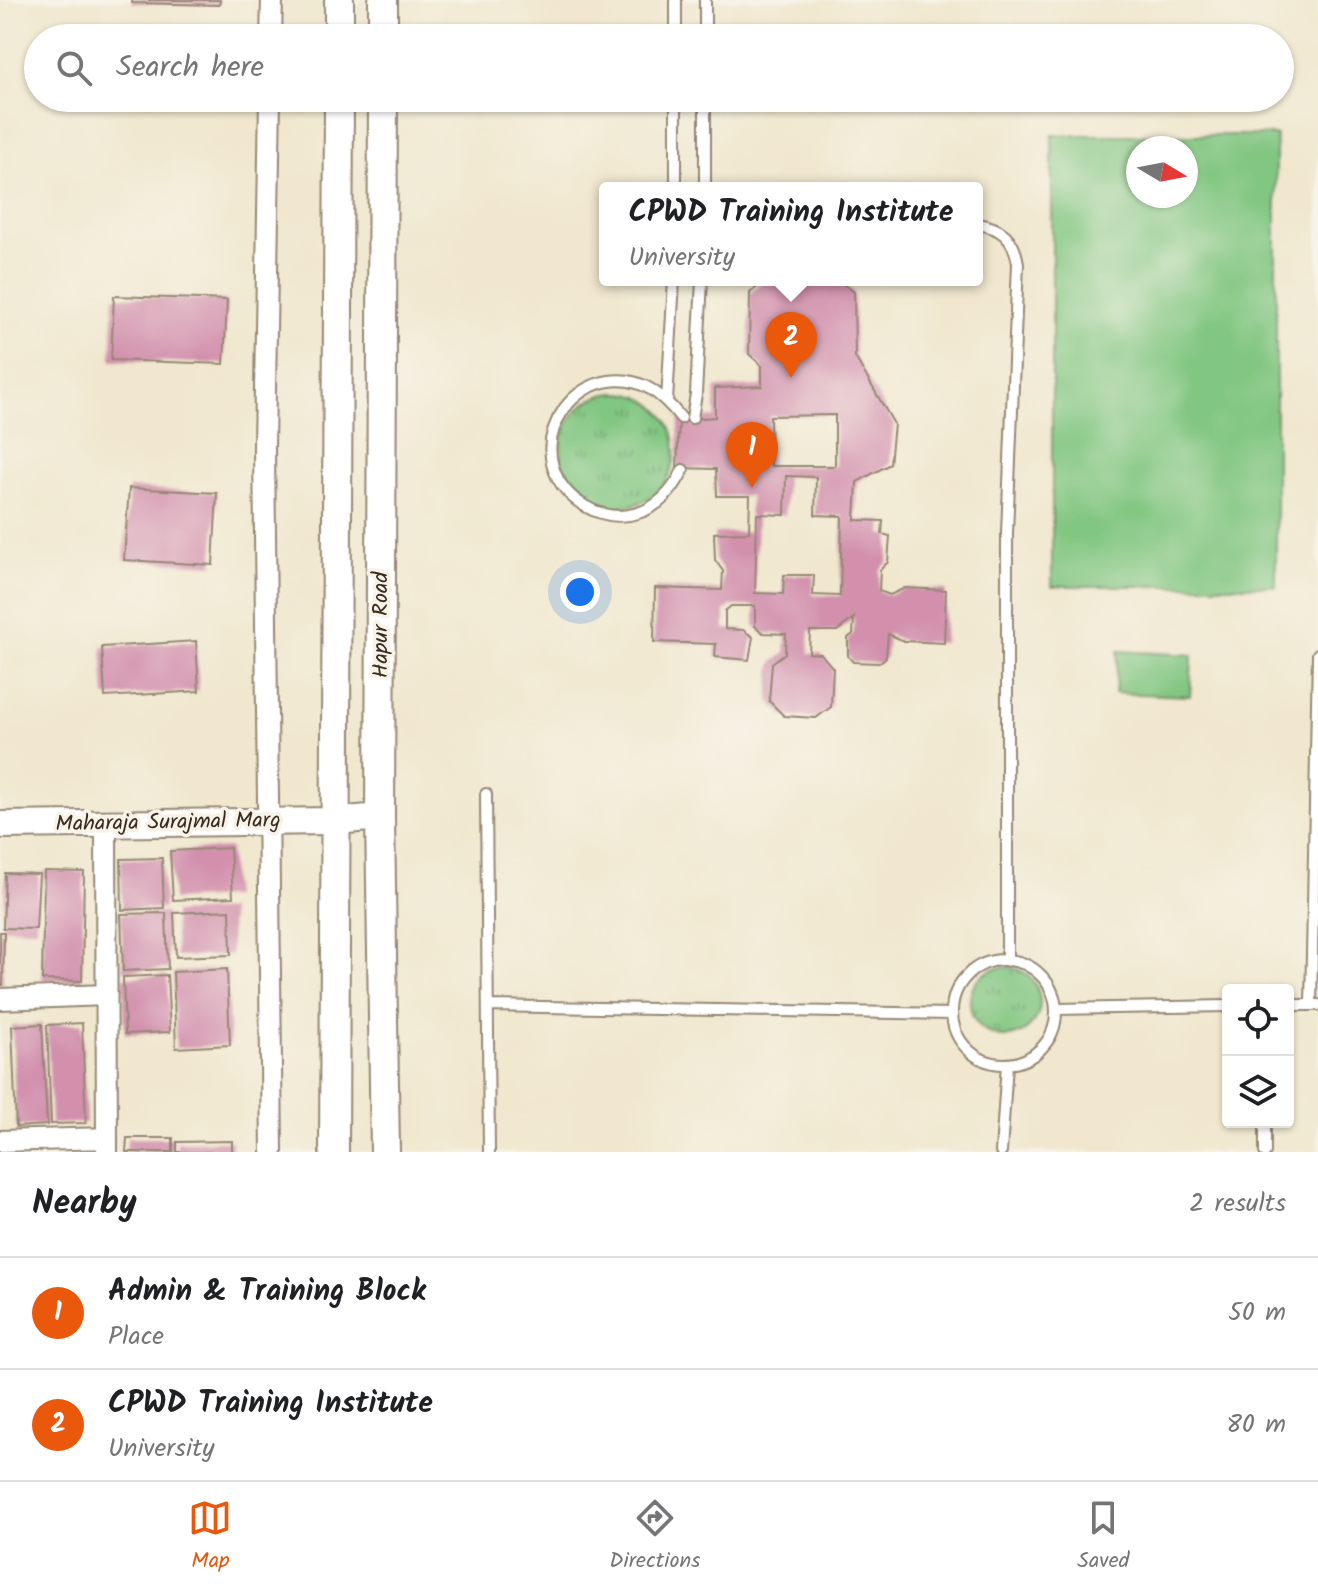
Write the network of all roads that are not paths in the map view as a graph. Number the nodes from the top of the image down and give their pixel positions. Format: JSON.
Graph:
{"nodes":[{"id":1,"x":272,"y":0,"type":"edge"},
{"id":2,"x":339,"y":0,"type":"edge"},
{"id":3,"x":383,"y":0,"type":"edge"},
{"id":4,"x":676,"y":0,"type":"edge"},
{"id":5,"x":705,"y":0,"type":"edge"},
{"id":6,"x":271,"y":24,"type":"edge"},
{"id":7,"x":339,"y":24,"type":"edge"},
{"id":8,"x":383,"y":24,"type":"edge"},
{"id":9,"x":676,"y":24,"type":"edge"},
{"id":10,"x":705,"y":24,"type":"edge"},
{"id":11,"x":270,"y":112,"type":"edge"},
{"id":12,"x":339,"y":112,"type":"edge"},
{"id":13,"x":383,"y":112,"type":"edge"},
{"id":14,"x":676,"y":112,"type":"edge"},
{"id":15,"x":705,"y":112,"type":"edge"},
{"id":16,"x":676,"y":182,"type":"edge"},
{"id":17,"x":705,"y":182,"type":"edge"},
{"id":18,"x":983,"y":225,"type":"edge"},
{"id":19,"x":674,"y":286,"type":"edge"},
{"id":20,"x":702,"y":286,"type":"edge"},
{"id":21,"x":667,"y":401,"type":"junction"},
{"id":22,"x":683,"y":470,"type":"dead end"},
{"id":23,"x":1318,"y":654,"type":"edge"},
{"id":24,"x":486,"y":794,"type":"dead end"},
{"id":25,"x":380,"y":817,"type":"junction"},
{"id":26,"x":336,"y":821,"type":"junction"},
{"id":27,"x":269,"y":822,"type":"junction"},
{"id":28,"x":106,"y":823,"type":"junction"},
{"id":29,"x":0,"y":825,"type":"edge"},
{"id":30,"x":1007,"y":961,"type":"junction"},
{"id":31,"x":106,"y":995,"type":"junction"},
{"id":32,"x":0,"y":999,"type":"edge"},
{"id":33,"x":1314,"y":1005,"type":"edge"},
{"id":34,"x":488,"y":1006,"type":"junction"},
{"id":35,"x":1222,"y":1006,"type":"edge"},
{"id":36,"x":1056,"y":1009,"type":"junction"},
{"id":37,"x":952,"y":1014,"type":"junction"},
{"id":38,"x":1007,"y":1064,"type":"junction"},
{"id":39,"x":1265,"y":1128,"type":"edge"},
{"id":40,"x":0,"y":1141,"type":"edge"},
{"id":41,"x":107,"y":1145,"type":"edge"},
{"id":42,"x":272,"y":1152,"type":"edge"},
{"id":43,"x":334,"y":1152,"type":"edge"},
{"id":44,"x":385,"y":1152,"type":"edge"},
{"id":45,"x":489,"y":1152,"type":"edge"},
{"id":46,"x":1001,"y":1152,"type":"edge"},
{"id":47,"x":1265,"y":1152,"type":"edge"}],
"edges":[{"from":1,"to":6,"type":"street"},
{"from":2,"to":7,"type":"main road"},
{"from":3,"to":8,"type":"main road"},
{"from":4,"to":9,"type":"lane"},
{"from":5,"to":10,"type":"lane"},
{"from":11,"to":27,"type":"street"},
{"from":12,"to":26,"type":"main road","name":"Hapur Road"},
{"from":13,"to":25,"type":"main road","name":"Hapur Road"},
{"from":14,"to":16,"type":"lane"},
{"from":15,"to":17,"type":"lane"},
{"from":18,"to":30,"type":"lane"},
{"from":19,"to":21,"type":"lane"},
{"from":20,"to":21,"type":"lane"},
{"from":21,"to":22,"type":"lane"},
{"from":23,"to":33,"type":"lane"},
{"from":24,"to":34,"type":"lane"},
{"from":25,"to":26,"type":"street","name":"Maharaja Surajmal Marg"},
{"from":25,"to":44,"type":"main road","name":"Hapur Road"},
{"from":26,"to":27,"type":"street","name":"Maharaja Surajmal Marg"},
{"from":26,"to":43,"type":"main road","name":"Hapur Road"},
{"from":27,"to":28,"type":"street","name":"Maharaja Surajmal Marg"},
{"from":27,"to":42,"type":"street"},
{"from":28,"to":29,"type":"street","name":"Maharaja Surajmal Marg"},
{"from":28,"to":31,"type":"street"},
{"from":30,"to":36,"type":"lane"},
{"from":30,"to":37,"type":"lane"},
{"from":31,"to":32,"type":"street"},
{"from":31,"to":41,"type":"street"},
{"from":34,"to":37,"type":"lane"},
{"from":34,"to":45,"type":"lane"},
{"from":35,"to":36,"type":"lane"},
{"from":36,"to":38,"type":"lane"},
{"from":37,"to":38,"type":"lane"},
{"from":38,"to":46,"type":"lane"},
{"from":39,"to":47,"type":"lane"},
{"from":40,"to":41,"type":"street"}]}
